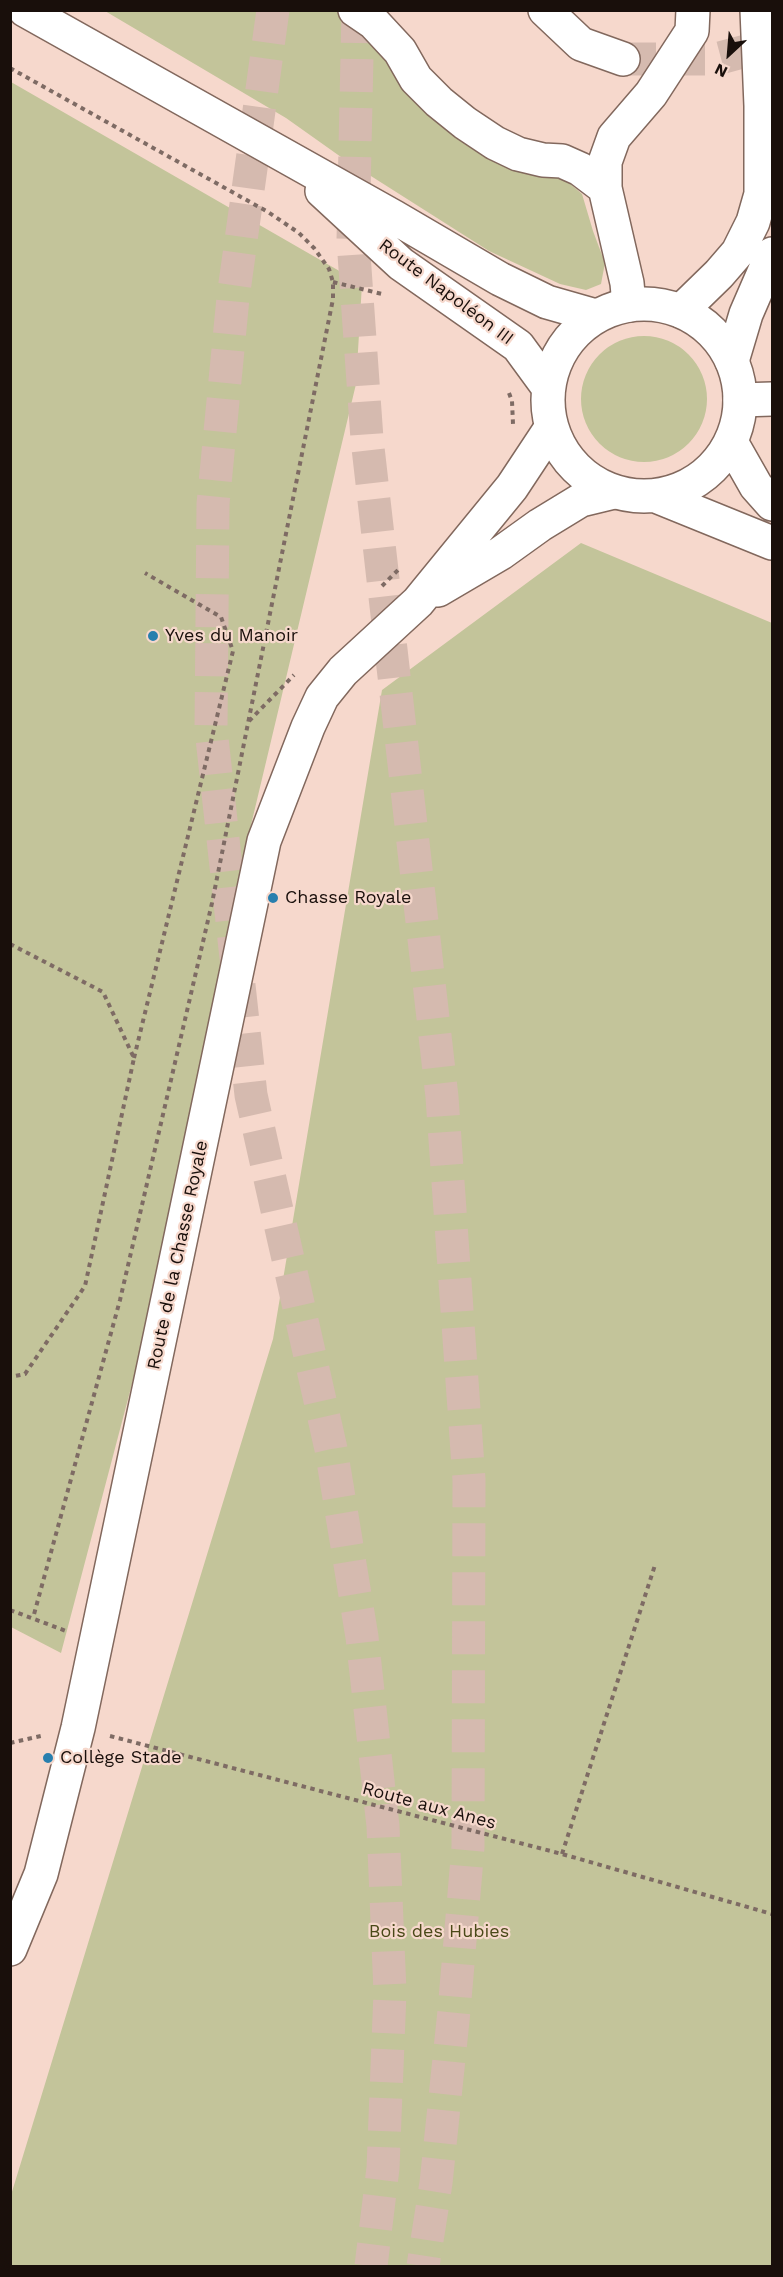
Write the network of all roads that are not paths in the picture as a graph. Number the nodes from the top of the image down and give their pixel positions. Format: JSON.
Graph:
{"nodes":[{"id":1,"x":25,"y":10,"type":"edge"},
{"id":2,"x":355,"y":10,"type":"edge"},
{"id":3,"x":546,"y":10,"type":"edge"},
{"id":4,"x":693,"y":10,"type":"edge"},
{"id":5,"x":757,"y":10,"type":"edge"},
{"id":6,"x":623,"y":59,"type":"tunnel mouth"},
{"id":7,"x":283,"y":155,"type":"junction"},
{"id":8,"x":605,"y":188,"type":"junction"},
{"id":9,"x":772,"y":254,"type":"edge"},
{"id":10,"x":628,"y":305,"type":"junction"},
{"id":11,"x":681,"y":311,"type":"junction"},
{"id":12,"x":596,"y":316,"type":"junction"},
{"id":13,"x":732,"y":362,"type":"junction"},
{"id":14,"x":548,"y":387,"type":"junction"},
{"id":15,"x":772,"y":399,"type":"edge"},
{"id":16,"x":740,"y":400,"type":"junction"},
{"id":17,"x":551,"y":428,"type":"junction"},
{"id":18,"x":731,"y":442,"type":"junction"},
{"id":19,"x":614,"y":492,"type":"junction"},
{"id":20,"x":656,"y":496,"type":"junction"},
{"id":21,"x":772,"y":504,"type":"edge"},
{"id":22,"x":772,"y":543,"type":"edge"},
{"id":23,"x":418,"y":602,"type":"junction"},
{"id":24,"x":10,"y":1949,"type":"edge"}],
"edges":[{"from":1,"to":7,"type":"main road","name":"Route Napoléon III"},
{"from":2,"to":8,"type":"main road"},
{"from":3,"to":6,"type":"main road"},
{"from":4,"to":8,"type":"main road"},
{"from":5,"to":11,"type":"main road"},
{"from":7,"to":12,"type":"main road","name":"Route Napoléon III"},
{"from":7,"to":14,"type":"main road","name":"Route Napoléon III"},
{"from":8,"to":10,"type":"main road"},
{"from":9,"to":13,"type":"main road"},
{"from":10,"to":11,"type":"main road"},
{"from":10,"to":12,"type":"main road"},
{"from":11,"to":13,"type":"main road"},
{"from":12,"to":14,"type":"main road"},
{"from":13,"to":16,"type":"main road"},
{"from":14,"to":17,"type":"main road"},
{"from":15,"to":16,"type":"main road"},
{"from":16,"to":18,"type":"main road"},
{"from":17,"to":19,"type":"main road"},
{"from":17,"to":23,"type":"main road","name":"Route de la Chasse Royale"},
{"from":18,"to":20,"type":"main road"},
{"from":18,"to":21,"type":"main road"},
{"from":19,"to":20,"type":"main road"},
{"from":19,"to":23,"type":"main road","name":"Route de la Chasse Royale"},
{"from":20,"to":22,"type":"main road"},
{"from":23,"to":24,"type":"main road","name":"Route de la Chasse Royale"}]}
